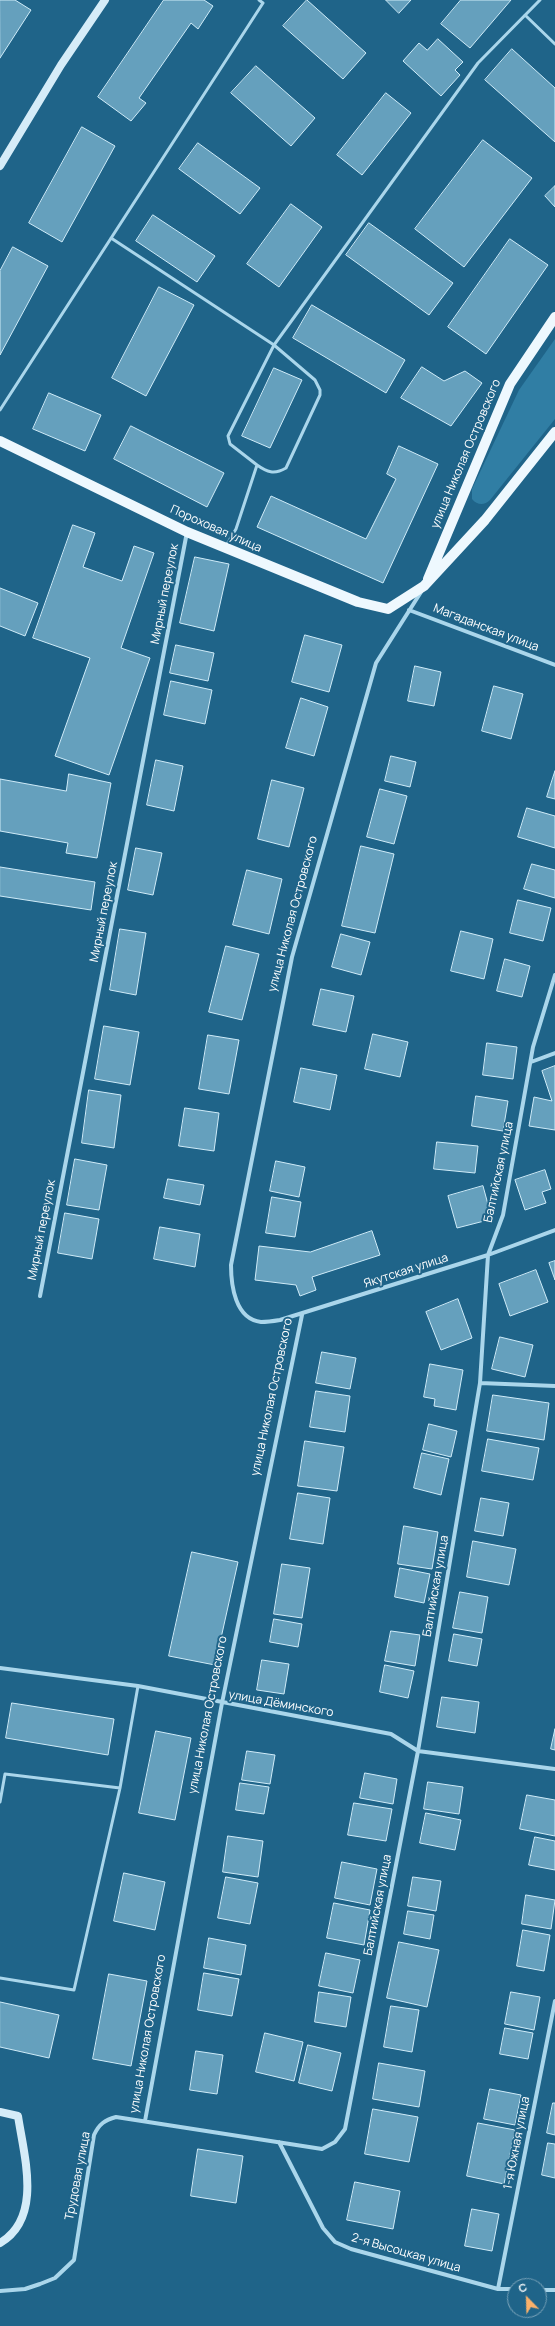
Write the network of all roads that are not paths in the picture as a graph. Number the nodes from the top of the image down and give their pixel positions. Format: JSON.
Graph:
{"nodes":[{"id":1,"x":105,"y":0,"type":"edge"},
{"id":2,"x":259,"y":0,"type":"edge"},
{"id":3,"x":540,"y":0,"type":"edge"},
{"id":4,"x":264,"y":1,"type":"edge"},
{"id":5,"x":525,"y":15,"type":"junction"},
{"id":6,"x":555,"y":44,"type":"edge"},
{"id":7,"x":0,"y":166,"type":"edge"},
{"id":8,"x":111,"y":238,"type":"junction"},
{"id":9,"x":555,"y":317,"type":"edge"},
{"id":10,"x":274,"y":345,"type":"junction"},
{"id":11,"x":0,"y":410,"type":"edge"},
{"id":12,"x":555,"y":432,"type":"edge"},
{"id":13,"x":0,"y":441,"type":"edge"},
{"id":14,"x":257,"y":465,"type":"junction"},
{"id":15,"x":187,"y":532,"type":"junction"},
{"id":16,"x":225,"y":549,"type":"junction"},
{"id":17,"x":424,"y":586,"type":"junction"},
{"id":18,"x":409,"y":610,"type":"junction"},
{"id":19,"x":555,"y":665,"type":"edge"},
{"id":20,"x":555,"y":975,"type":"edge"},
{"id":21,"x":555,"y":1053,"type":"edge"},
{"id":22,"x":531,"y":1062,"type":"junction"},
{"id":23,"x":555,"y":1230,"type":"edge"},
{"id":24,"x":488,"y":1255,"type":"junction"},
{"id":25,"x":40,"y":1296,"type":"dead end"},
{"id":26,"x":302,"y":1315,"type":"junction"},
{"id":27,"x":261,"y":1322,"type":"joint"},
{"id":28,"x":480,"y":1383,"type":"junction"},
{"id":29,"x":555,"y":1386,"type":"edge"},
{"id":30,"x":0,"y":1668,"type":"edge"},
{"id":31,"x":138,"y":1686,"type":"junction"},
{"id":32,"x":222,"y":1703,"type":"junction"},
{"id":33,"x":418,"y":1751,"type":"junction"},
{"id":34,"x":555,"y":1769,"type":"edge"},
{"id":35,"x":120,"y":1788,"type":"junction"},
{"id":36,"x":0,"y":1802,"type":"edge"},
{"id":37,"x":0,"y":1978,"type":"edge"},
{"id":38,"x":555,"y":2001,"type":"edge"},
{"id":39,"x":0,"y":2112,"type":"edge"},
{"id":40,"x":145,"y":2121,"type":"junction"},
{"id":41,"x":279,"y":2142,"type":"junction"},
{"id":42,"x":0,"y":2243,"type":"edge"},
{"id":43,"x":498,"y":2289,"type":"junction"},
{"id":44,"x":507,"y":2289,"type":"edge"},
{"id":45,"x":0,"y":2290,"type":"edge"}],
"edges":[{"from":1,"to":7,"type":"main road"},
{"from":2,"to":4,"type":"lane"},
{"from":3,"to":5,"type":"lane"},
{"from":4,"to":8,"type":"lane"},
{"from":5,"to":6,"type":"lane"},
{"from":5,"to":10,"type":"lane"},
{"from":8,"to":10,"type":"lane"},
{"from":8,"to":11,"type":"lane"},
{"from":9,"to":17,"type":"main road","name":"улица Николая Островского"},
{"from":10,"to":14,"type":"lane"},
{"from":10,"to":14,"type":"lane"},
{"from":12,"to":17,"type":"main road","name":"улица Николая Островского"},
{"from":13,"to":15,"type":"main road","name":"Пороховая улица"},
{"from":14,"to":16,"type":"lane"},
{"from":15,"to":16,"type":"main road","name":"Пороховая улица"},
{"from":15,"to":25,"type":"street","name":"Мирный переулок"},
{"from":16,"to":17,"type":"main road","name":"Пороховая улица"},
{"from":17,"to":18,"type":"street","name":"улица Николая Островского"},
{"from":18,"to":19,"type":"street","name":"Магаданская улица"},
{"from":18,"to":27,"type":"street","name":"улица Николая Островского"},
{"from":20,"to":22,"type":"street","name":"Балтийская улица"},
{"from":21,"to":22,"type":"street"},
{"from":22,"to":24,"type":"street","name":"Балтийская улица"},
{"from":23,"to":24,"type":"street","name":"Якутская улица"},
{"from":24,"to":26,"type":"street","name":"Якутская улица"},
{"from":24,"to":28,"type":"street","name":"Балтийская улица"},
{"from":26,"to":27,"type":"street","name":"Якутская улица"},
{"from":26,"to":32,"type":"street","name":"улица Николая Островского"},
{"from":28,"to":29,"type":"street"},
{"from":28,"to":33,"type":"street","name":"Балтийская улица"},
{"from":30,"to":31,"type":"street","name":"улица Дёминского"},
{"from":31,"to":32,"type":"street","name":"улица Дёминского"},
{"from":31,"to":35,"type":"lane"},
{"from":32,"to":33,"type":"street","name":"улица Дёминского"},
{"from":32,"to":40,"type":"street","name":"улица Николая Островского"},
{"from":33,"to":34,"type":"street","name":"улица Дёминского"},
{"from":33,"to":41,"type":"street","name":"Балтийская улица"},
{"from":35,"to":36,"type":"lane"},
{"from":35,"to":37,"type":"lane"},
{"from":38,"to":43,"type":"street","name":"1-я Южная улица"},
{"from":39,"to":42,"type":"main road"},
{"from":40,"to":41,"type":"street","name":"Трудовая улица"},
{"from":40,"to":45,"type":"street","name":"Трудовая улица"},
{"from":41,"to":43,"type":"street","name":"2-я Высоцкая улица"},
{"from":43,"to":44,"type":"street","name":"2-я Высоцкая улица"}]}
